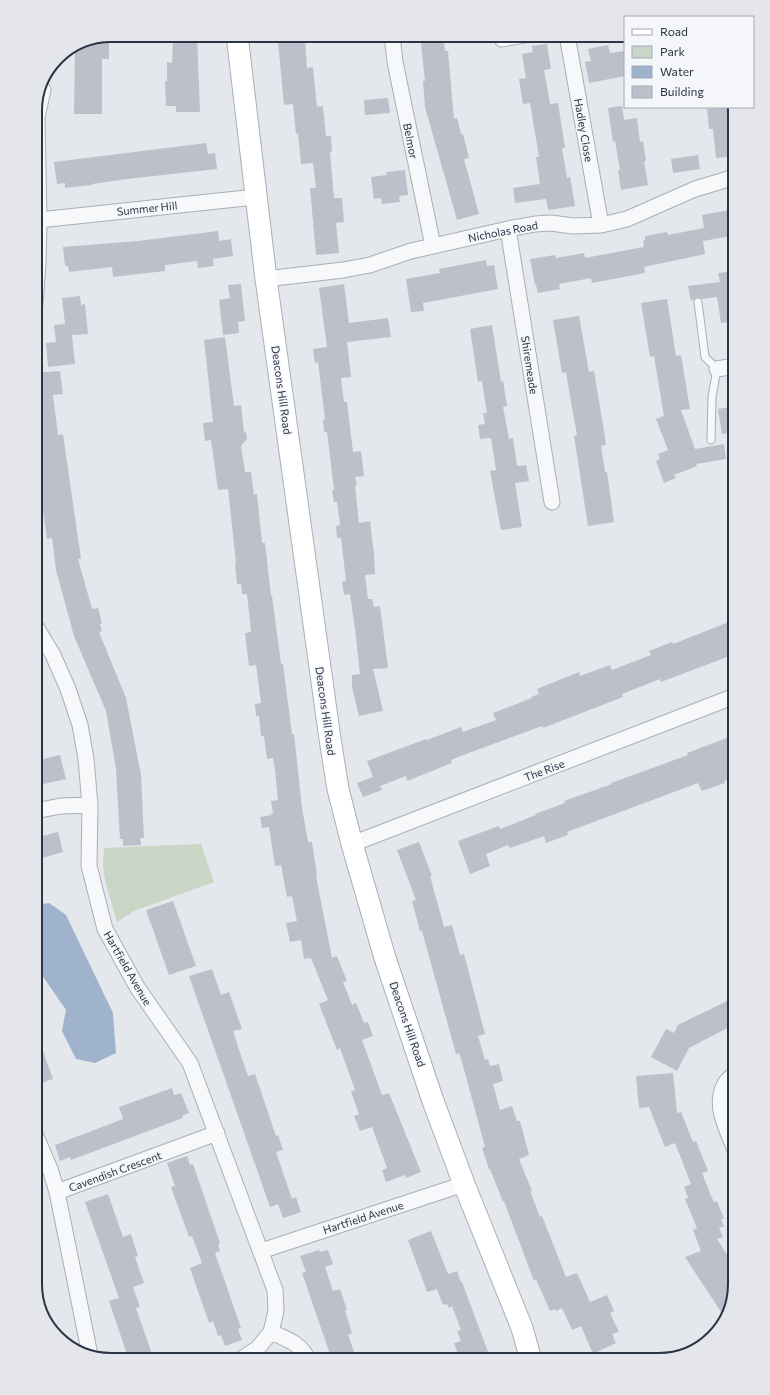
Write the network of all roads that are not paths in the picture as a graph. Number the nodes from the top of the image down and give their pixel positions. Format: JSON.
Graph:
{"nodes":[{"id":1,"x":238,"y":42,"type":"edge"},
{"id":2,"x":393,"y":42,"type":"edge"},
{"id":3,"x":568,"y":42,"type":"edge"},
{"id":4,"x":728,"y":179,"type":"edge"},
{"id":5,"x":256,"y":197,"type":"junction"},
{"id":6,"x":42,"y":220,"type":"edge"},
{"id":7,"x":601,"y":225,"type":"junction"},
{"id":8,"x":508,"y":229,"type":"junction"},
{"id":9,"x":432,"y":246,"type":"junction"},
{"id":10,"x":266,"y":279,"type":"junction"},
{"id":11,"x":698,"y":302,"type":"dead end"},
{"id":12,"x":728,"y":367,"type":"edge"},
{"id":13,"x":717,"y":369,"type":"junction"},
{"id":14,"x":711,"y":440,"type":"dead end"},
{"id":15,"x":552,"y":502,"type":"dead end"},
{"id":16,"x":42,"y":640,"type":"edge"},
{"id":17,"x":728,"y":699,"type":"edge"},
{"id":18,"x":90,"y":805,"type":"junction"},
{"id":19,"x":42,"y":810,"type":"edge"},
{"id":20,"x":352,"y":844,"type":"junction"},
{"id":21,"x":728,"y":1080,"type":"edge"},
{"id":22,"x":728,"y":1132,"type":"edge"},
{"id":23,"x":217,"y":1133,"type":"junction"},
{"id":24,"x":42,"y":1150,"type":"edge"},
{"id":25,"x":464,"y":1184,"type":"junction"},
{"id":26,"x":57,"y":1192,"type":"junction"},
{"id":27,"x":261,"y":1251,"type":"junction"},
{"id":28,"x":271,"y":1332,"type":"junction"},
{"id":29,"x":89,"y":1349,"type":"edge"},
{"id":30,"x":250,"y":1353,"type":"edge"},
{"id":31,"x":305,"y":1353,"type":"edge"},
{"id":32,"x":529,"y":1353,"type":"edge"}],
"edges":[{"from":1,"to":5,"type":"street","name":"Deacons Hill Road"},
{"from":2,"to":9,"type":"street","name":"Belmor"},
{"from":3,"to":7,"type":"street","name":"Hadley Close"},
{"from":4,"to":7,"type":"street","name":"Nicholas Road"},
{"from":5,"to":6,"type":"street","name":"Summer Hill"},
{"from":5,"to":10,"type":"street","name":"Deacons Hill Road"},
{"from":7,"to":8,"type":"street","name":"Nicholas Road"},
{"from":8,"to":9,"type":"street","name":"Nicholas Road"},
{"from":8,"to":15,"type":"street","name":"Shiremeade"},
{"from":9,"to":10,"type":"street","name":"Nicholas Road"},
{"from":10,"to":20,"type":"street","name":"Deacons Hill Road"},
{"from":11,"to":13,"type":"lane"},
{"from":12,"to":13,"type":"street"},
{"from":13,"to":14,"type":"lane"},
{"from":16,"to":18,"type":"street","name":"Hartfield Avenue"},
{"from":17,"to":20,"type":"street","name":"The Rise"},
{"from":18,"to":19,"type":"street"},
{"from":18,"to":23,"type":"street","name":"Hartfield Avenue"},
{"from":20,"to":25,"type":"street","name":"Deacons Hill Road"},
{"from":21,"to":22,"type":"street"},
{"from":23,"to":26,"type":"street","name":"Cavendish Crescent"},
{"from":23,"to":27,"type":"street","name":"Hartfield Avenue"},
{"from":24,"to":26,"type":"street"},
{"from":25,"to":27,"type":"street","name":"Hartfield Avenue"},
{"from":25,"to":32,"type":"street","name":"Deacons Hill Road"},
{"from":26,"to":29,"type":"street","name":"Cavendish Crescent"},
{"from":27,"to":28,"type":"street","name":"Hartfield Avenue"},
{"from":28,"to":30,"type":"street"},
{"from":28,"to":31,"type":"street"}]}
